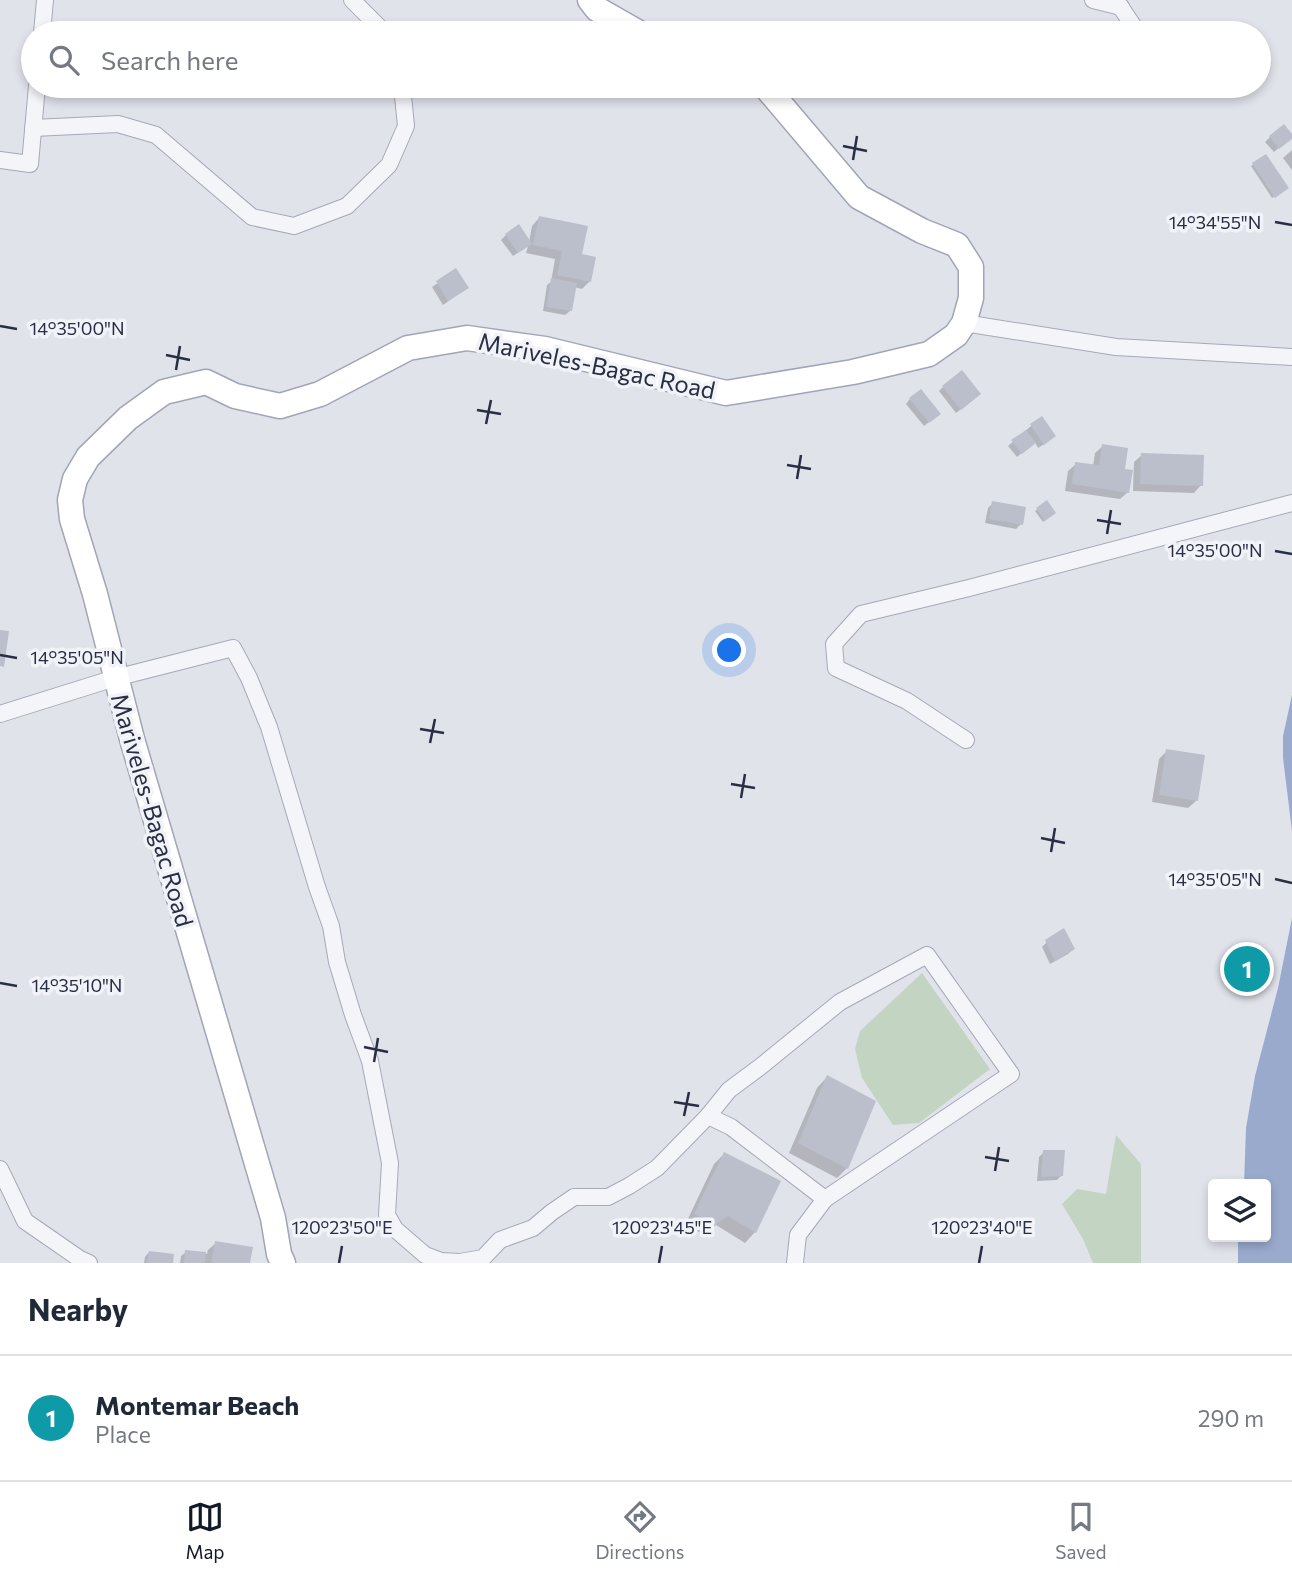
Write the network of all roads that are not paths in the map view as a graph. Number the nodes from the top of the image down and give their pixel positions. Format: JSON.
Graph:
{"nodes":[{"id":1,"x":45,"y":0,"type":"edge"},
{"id":2,"x":352,"y":0,"type":"edge"},
{"id":3,"x":590,"y":0,"type":"edge"},
{"id":4,"x":1093,"y":0,"type":"edge"},
{"id":5,"x":1118,"y":4,"type":"edge"},
{"id":6,"x":43,"y":21,"type":"edge"},
{"id":7,"x":373,"y":21,"type":"edge"},
{"id":8,"x":618,"y":21,"type":"edge"},
{"id":9,"x":1130,"y":21,"type":"edge"},
{"id":10,"x":36,"y":98,"type":"edge"},
{"id":11,"x":403,"y":98,"type":"edge"},
{"id":12,"x":775,"y":98,"type":"edge"},
{"id":13,"x":33,"y":128,"type":"junction"},
{"id":14,"x":0,"y":160,"type":"edge"},
{"id":15,"x":964,"y":323,"type":"junction"},
{"id":16,"x":1292,"y":357,"type":"edge"},
{"id":17,"x":1292,"y":503,"type":"edge"},
{"id":18,"x":115,"y":678,"type":"junction"},
{"id":19,"x":0,"y":715,"type":"edge"},
{"id":20,"x":966,"y":740,"type":"dead end"},
{"id":21,"x":708,"y":1116,"type":"junction"},
{"id":22,"x":0,"y":1169,"type":"edge"},
{"id":23,"x":825,"y":1199,"type":"junction"},
{"id":24,"x":89,"y":1263,"type":"edge"},
{"id":25,"x":283,"y":1263,"type":"edge"},
{"id":26,"x":794,"y":1263,"type":"edge"}],
"edges":[{"from":1,"to":6,"type":"street"},
{"from":2,"to":7,"type":"street"},
{"from":3,"to":8,"type":"main road"},
{"from":4,"to":5,"type":"street"},
{"from":5,"to":9,"type":"street"},
{"from":10,"to":13,"type":"street"},
{"from":11,"to":13,"type":"street"},
{"from":12,"to":15,"type":"main road"},
{"from":13,"to":14,"type":"street"},
{"from":15,"to":16,"type":"street"},
{"from":15,"to":18,"type":"main road","name":"Mariveles-Bagac Road"},
{"from":17,"to":20,"type":"street"},
{"from":18,"to":19,"type":"street"},
{"from":18,"to":21,"type":"street"},
{"from":18,"to":25,"type":"main road","name":"Mariveles-Bagac Road"},
{"from":21,"to":23,"type":"street"},
{"from":21,"to":23,"type":"street"},
{"from":22,"to":24,"type":"street"},
{"from":23,"to":26,"type":"street"}]}
